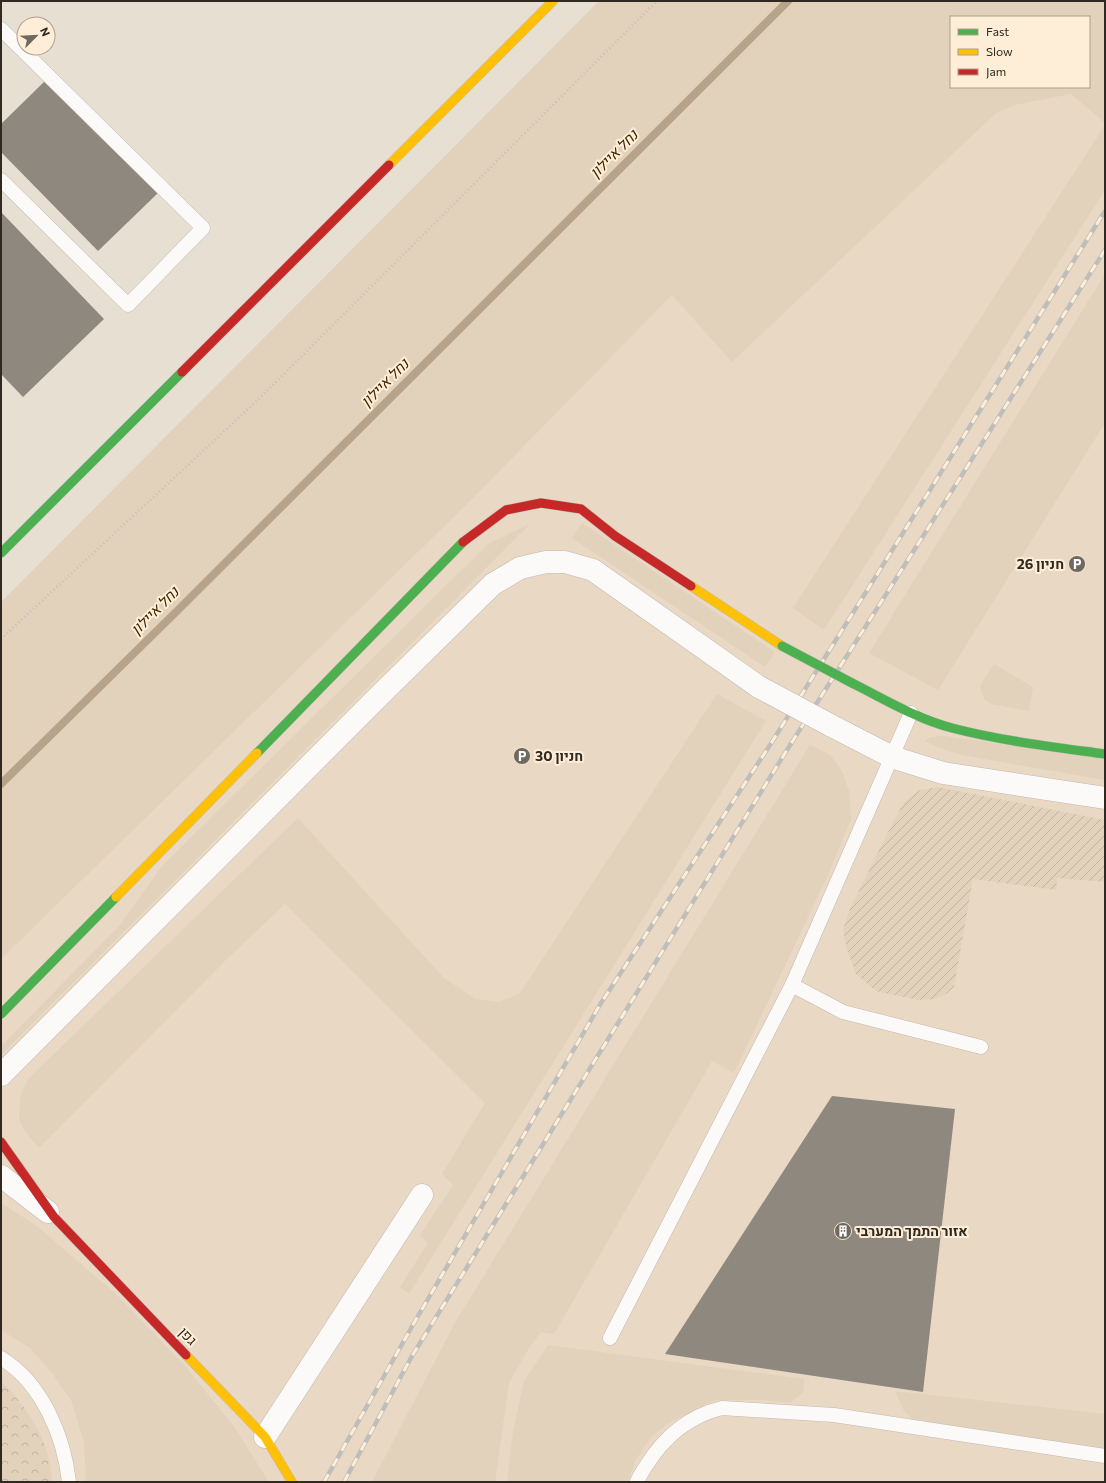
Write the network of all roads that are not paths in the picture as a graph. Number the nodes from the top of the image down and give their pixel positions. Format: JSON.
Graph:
{"nodes":[{"id":1,"x":553,"y":1,"type":"edge"},
{"id":2,"x":1,"y":29,"type":"edge"},
{"id":3,"x":1,"y":180,"type":"edge"},
{"id":4,"x":1,"y":553,"type":"edge"},
{"id":5,"x":911,"y":713,"type":"junction"},
{"id":6,"x":1105,"y":754,"type":"edge"},
{"id":7,"x":892,"y":758,"type":"junction"},
{"id":8,"x":1105,"y":798,"type":"edge"},
{"id":9,"x":792,"y":985,"type":"junction"},
{"id":10,"x":1,"y":1014,"type":"edge"},
{"id":11,"x":981,"y":1047,"type":"dead end"},
{"id":12,"x":1,"y":1076,"type":"edge"},
{"id":13,"x":1,"y":1142,"type":"edge"},
{"id":14,"x":1,"y":1176,"type":"edge"},
{"id":15,"x":422,"y":1195,"type":"dead end"},
{"id":16,"x":54,"y":1217,"type":"junction"},
{"id":17,"x":610,"y":1338,"type":"dead end"},
{"id":18,"x":1,"y":1358,"type":"edge"},
{"id":19,"x":265,"y":1436,"type":"junction"},
{"id":20,"x":1105,"y":1456,"type":"edge"},
{"id":21,"x":652,"y":1458,"type":"junction"},
{"id":22,"x":291,"y":1479,"type":"edge"},
{"id":23,"x":69,"y":1482,"type":"edge"},
{"id":24,"x":637,"y":1482,"type":"edge"},
{"id":25,"x":650,"y":1482,"type":"edge"}],
"edges":[{"from":1,"to":4,"type":"street"},
{"from":2,"to":3,"type":"lane"},
{"from":5,"to":6,"type":"street"},
{"from":5,"to":7,"type":"lane"},
{"from":5,"to":10,"type":"street","bridge":true},
{"from":7,"to":8,"type":"street"},
{"from":7,"to":9,"type":"lane"},
{"from":7,"to":12,"type":"street","bridge":true},
{"from":9,"to":11,"type":"lane"},
{"from":9,"to":17,"type":"lane"},
{"from":13,"to":16,"type":"street","name":"גפן"},
{"from":14,"to":16,"type":"street"},
{"from":15,"to":19,"type":"street"},
{"from":16,"to":19,"type":"street","name":"גפן"},
{"from":18,"to":23,"type":"lane"},
{"from":19,"to":22,"type":"street","name":"גפן"},
{"from":20,"to":21,"type":"lane"},
{"from":21,"to":24,"type":"lane"},
{"from":21,"to":25,"type":"lane"}]}
